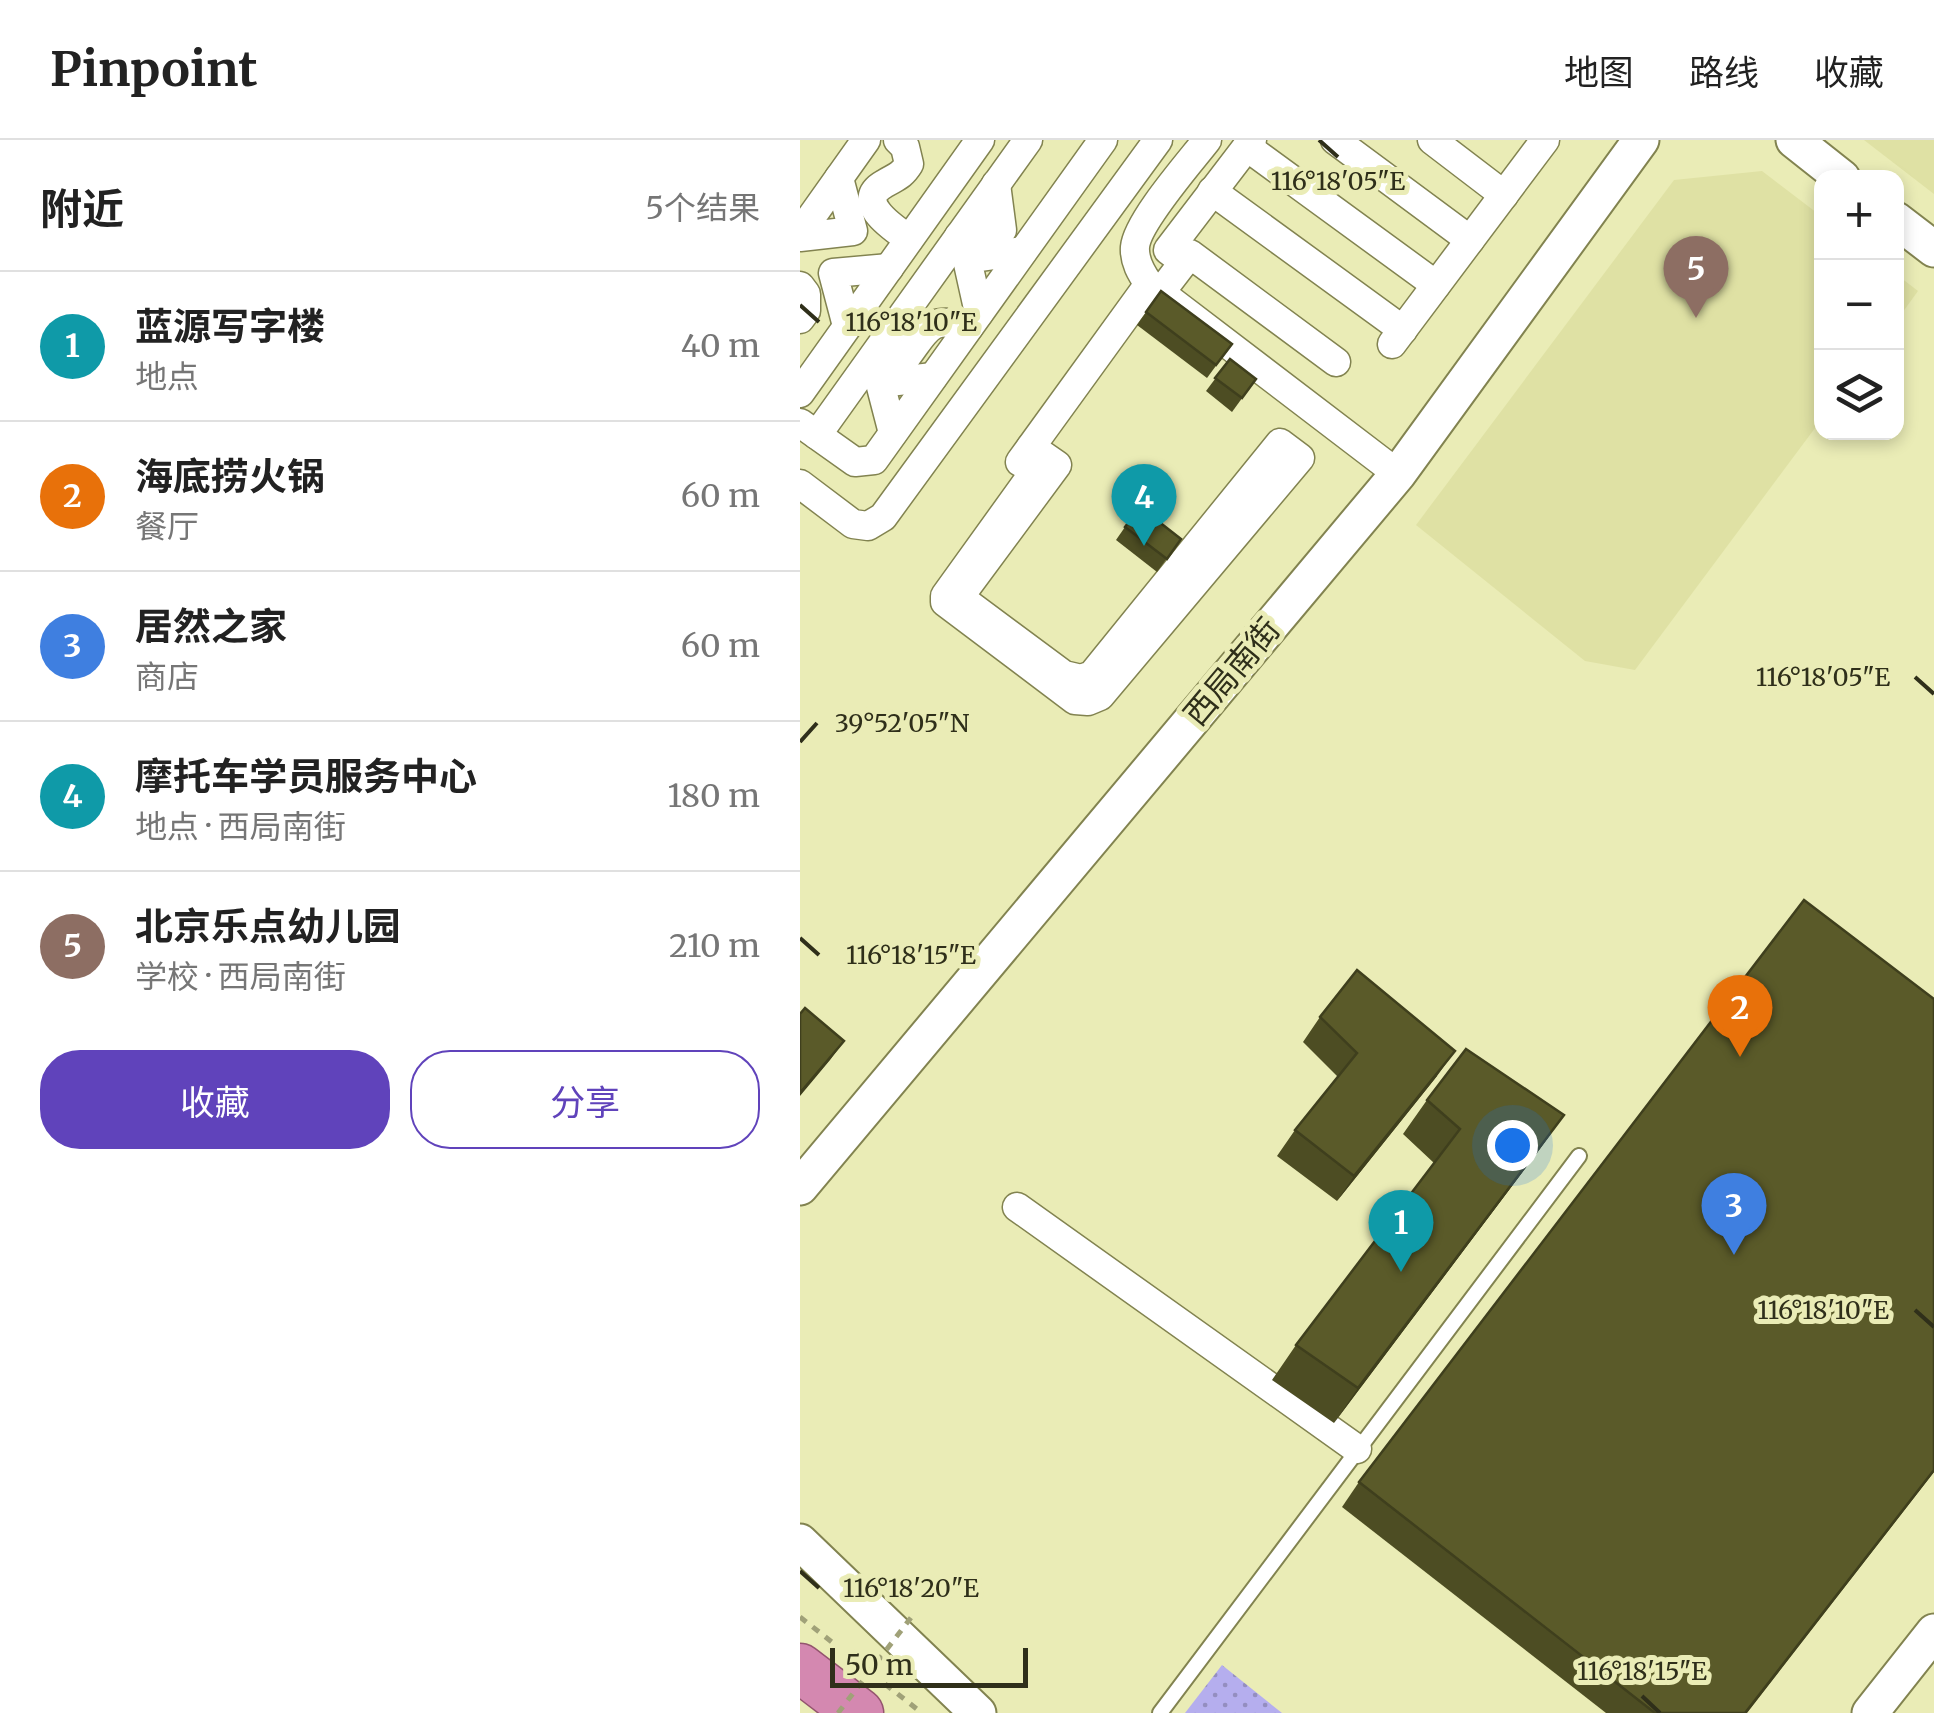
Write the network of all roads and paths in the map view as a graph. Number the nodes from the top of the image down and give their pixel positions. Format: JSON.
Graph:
{"nodes":[{"id":1,"x":866,"y":140,"type":"edge"},
{"id":2,"x":898,"y":140,"type":"edge"},
{"id":3,"x":980,"y":140,"type":"edge"},
{"id":4,"x":1028,"y":140,"type":"edge"},
{"id":5,"x":1103,"y":140,"type":"edge"},
{"id":6,"x":1158,"y":140,"type":"edge"},
{"id":7,"x":1207,"y":140,"type":"edge"},
{"id":8,"x":1335,"y":140,"type":"edge"},
{"id":9,"x":1432,"y":140,"type":"edge"},
{"id":10,"x":1545,"y":140,"type":"edge"},
{"id":11,"x":1642,"y":140,"type":"edge"},
{"id":12,"x":1794,"y":140,"type":"edge"},
{"id":13,"x":1249,"y":143,"type":"edge"},
{"id":14,"x":1832,"y":170,"type":"edge"},
{"id":15,"x":839,"y":178,"type":"junction"},
{"id":16,"x":1212,"y":191,"type":"junction"},
{"id":17,"x":1504,"y":195,"type":"junction"},
{"id":18,"x":1904,"y":226,"type":"edge"},
{"id":19,"x":800,"y":235,"type":"edge"},
{"id":20,"x":909,"y":239,"type":"junction"},
{"id":21,"x":1470,"y":240,"type":"junction"},
{"id":22,"x":1934,"y":249,"type":"edge"},
{"id":23,"x":1023,"y":251,"type":"junction"},
{"id":24,"x":1184,"y":262,"type":"junction"},
{"id":25,"x":889,"y":268,"type":"junction"},
{"id":26,"x":1436,"y":285,"type":"junction"},
{"id":27,"x":800,"y":286,"type":"edge"},
{"id":28,"x":1155,"y":288,"type":"junction"},
{"id":29,"x":800,"y":319,"type":"edge"},
{"id":30,"x":974,"y":320,"type":"junction"},
{"id":31,"x":848,"y":326,"type":"junction"},
{"id":32,"x":876,"y":354,"type":"junction"},
{"id":33,"x":1336,"y":362,"type":"dead end"},
{"id":34,"x":934,"y":376,"type":"junction"},
{"id":35,"x":802,"y":386,"type":"edge"},
{"id":36,"x":809,"y":429,"type":"edge"},
{"id":37,"x":892,"y":433,"type":"junction"},
{"id":38,"x":1044,"y":457,"type":"junction"},
{"id":39,"x":1398,"y":474,"type":"junction"},
{"id":40,"x":800,"y":484,"type":"edge"},
{"id":41,"x":928,"y":590,"type":"dead end"},
{"id":42,"x":1579,"y":1156,"type":"dead end"},
{"id":43,"x":800,"y":1187,"type":"edge"},
{"id":44,"x":1018,"y":1207,"type":"dead end"},
{"id":45,"x":1358,"y":1450,"type":"junction"},
{"id":46,"x":800,"y":1542,"type":"edge"},
{"id":47,"x":913,"y":1615,"type":"dead end"},
{"id":48,"x":1934,"y":1632,"type":"edge"},
{"id":49,"x":800,"y":1668,"type":"edge"},
{"id":50,"x":838,"y":1713,"type":"edge"},
{"id":51,"x":859,"y":1713,"type":"edge"},
{"id":52,"x":978,"y":1713,"type":"edge"},
{"id":53,"x":1160,"y":1713,"type":"edge"},
{"id":54,"x":1870,"y":1713,"type":"edge"}],
"edges":[{"from":1,"to":15,"type":"street"},
{"from":2,"to":20,"type":"street"},
{"from":3,"to":20,"type":"street"},
{"from":4,"to":32,"type":"street"},
{"from":5,"to":23,"type":"street"},
{"from":6,"to":40,"type":"street"},
{"from":7,"to":28,"type":"street"},
{"from":8,"to":21,"type":"street"},
{"from":9,"to":17,"type":"street"},
{"from":10,"to":17,"type":"street"},
{"from":11,"to":39,"type":"street","name":"西局南街"},
{"from":12,"to":14,"type":"street"},
{"from":13,"to":16,"type":"street"},
{"from":13,"to":26,"type":"street"},
{"from":15,"to":19,"type":"street"},
{"from":15,"to":19,"type":"street"},
{"from":16,"to":24,"type":"street"},
{"from":16,"to":26,"type":"street"},
{"from":17,"to":21,"type":"street"},
{"from":18,"to":22,"type":"street"},
{"from":20,"to":25,"type":"street"},
{"from":21,"to":26,"type":"street"},
{"from":23,"to":30,"type":"street"},
{"from":23,"to":30,"type":"street"},
{"from":24,"to":28,"type":"street"},
{"from":24,"to":33,"type":"street"},
{"from":25,"to":31,"type":"street"},
{"from":25,"to":31,"type":"street"},
{"from":27,"to":29,"type":"street"},
{"from":28,"to":38,"type":"street"},
{"from":28,"to":39,"type":"street"},
{"from":30,"to":32,"type":"street"},
{"from":30,"to":34,"type":"street"},
{"from":31,"to":35,"type":"street"},
{"from":32,"to":36,"type":"street"},
{"from":34,"to":37,"type":"street"},
{"from":34,"to":37,"type":"street"},
{"from":36,"to":37,"type":"street"},
{"from":38,"to":38,"type":"street"},
{"from":38,"to":41,"type":"street"},
{"from":39,"to":43,"type":"street","name":"西局南街"},
{"from":42,"to":45,"type":"lane"},
{"from":44,"to":45,"type":"street"},
{"from":45,"to":53,"type":"lane"},
{"from":46,"to":52,"type":"street"},
{"from":47,"to":50,"type":"path","bridge":true},
{"from":48,"to":54,"type":"street"},
{"from":49,"to":51,"type":"highway"}]}
